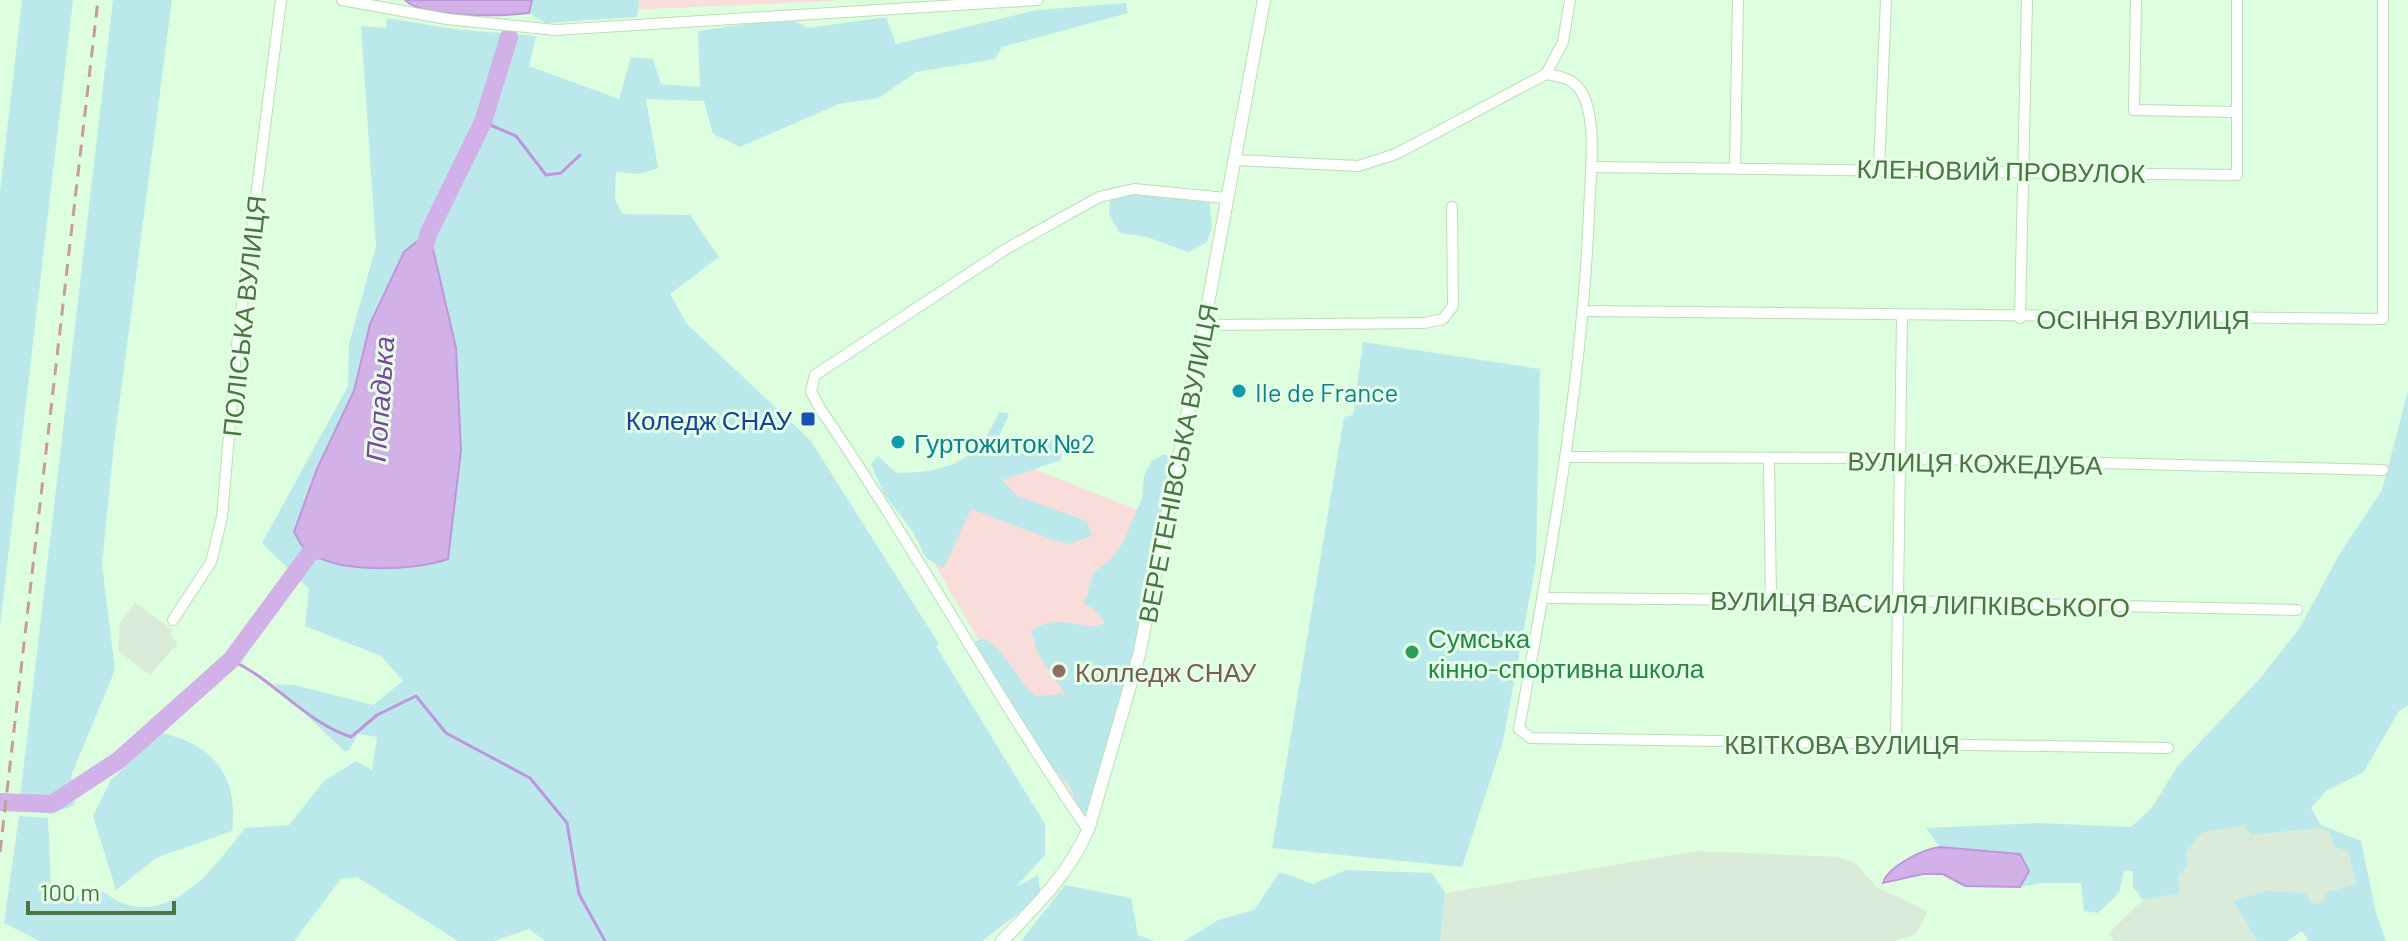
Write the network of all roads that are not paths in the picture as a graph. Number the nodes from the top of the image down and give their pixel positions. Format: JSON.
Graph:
{"nodes":[{"id":1,"x":281,"y":0,"type":"edge"},
{"id":2,"x":342,"y":0,"type":"edge"},
{"id":3,"x":1038,"y":0,"type":"edge"},
{"id":4,"x":1264,"y":0,"type":"edge"},
{"id":5,"x":1570,"y":0,"type":"edge"},
{"id":6,"x":1738,"y":0,"type":"edge"},
{"id":7,"x":1886,"y":0,"type":"edge"},
{"id":8,"x":2027,"y":0,"type":"edge"},
{"id":9,"x":2136,"y":0,"type":"edge"},
{"id":10,"x":2237,"y":0,"type":"edge"},
{"id":11,"x":2383,"y":0,"type":"edge"},
{"id":12,"x":1546,"y":74,"type":"junction"},
{"id":13,"x":2237,"y":112,"type":"junction"},
{"id":14,"x":1235,"y":160,"type":"junction"},
{"id":15,"x":1591,"y":167,"type":"junction"},
{"id":16,"x":1735,"y":167,"type":"junction"},
{"id":17,"x":1879,"y":168,"type":"junction"},
{"id":18,"x":2021,"y":171,"type":"junction"},
{"id":19,"x":1226,"y":198,"type":"junction"},
{"id":20,"x":1452,"y":207,"type":"dead end"},
{"id":21,"x":1585,"y":311,"type":"junction"},
{"id":22,"x":1902,"y":316,"type":"junction"},
{"id":23,"x":2020,"y":318,"type":"junction"},
{"id":24,"x":1205,"y":325,"type":"junction"},
{"id":25,"x":1567,"y":457,"type":"junction"},
{"id":26,"x":1898,"y":458,"type":"junction"},
{"id":27,"x":1769,"y":460,"type":"junction"},
{"id":28,"x":2383,"y":470,"type":"dead end"},
{"id":29,"x":1542,"y":598,"type":"junction"},
{"id":30,"x":1771,"y":600,"type":"junction"},
{"id":31,"x":1897,"y":601,"type":"junction"},
{"id":32,"x":2297,"y":610,"type":"dead end"},
{"id":33,"x":173,"y":620,"type":"dead end"},
{"id":34,"x":1896,"y":742,"type":"junction"},
{"id":35,"x":2168,"y":748,"type":"dead end"},
{"id":36,"x":1088,"y":830,"type":"junction"},
{"id":37,"x":1002,"y":941,"type":"edge"}],
"edges":[{"from":1,"to":33,"type":"street","name":"ПОЛІСЬКА ВУЛИЦЯ"},
{"from":2,"to":3,"type":"street"},
{"from":4,"to":14,"type":"street","name":"ВЕРЕТЕНІВСЬКА ВУЛИЦЯ"},
{"from":5,"to":12,"type":"street"},
{"from":6,"to":16,"type":"street"},
{"from":7,"to":17,"type":"street"},
{"from":8,"to":18,"type":"street"},
{"from":9,"to":13,"type":"street"},
{"from":10,"to":13,"type":"street","name":"КЛЕНОВИЙ ПРОВУЛОК"},
{"from":11,"to":23,"type":"street","name":"ОСІННЯ ВУЛИЦЯ"},
{"from":12,"to":14,"type":"street"},
{"from":12,"to":15,"type":"street"},
{"from":13,"to":18,"type":"street","name":"КЛЕНОВИЙ ПРОВУЛОК"},
{"from":14,"to":19,"type":"street","name":"ВЕРЕТЕНІВСЬКА ВУЛИЦЯ"},
{"from":15,"to":16,"type":"street","name":"КЛЕНОВИЙ ПРОВУЛОК"},
{"from":15,"to":21,"type":"street"},
{"from":16,"to":17,"type":"street","name":"КЛЕНОВИЙ ПРОВУЛОК"},
{"from":17,"to":18,"type":"street","name":"КЛЕНОВИЙ ПРОВУЛОК"},
{"from":18,"to":23,"type":"street"},
{"from":19,"to":24,"type":"street","name":"ВЕРЕТЕНІВСЬКА ВУЛИЦЯ"},
{"from":19,"to":36,"type":"street"},
{"from":20,"to":24,"type":"street"},
{"from":21,"to":22,"type":"street","name":"ОСІННЯ ВУЛИЦЯ"},
{"from":21,"to":25,"type":"street"},
{"from":22,"to":23,"type":"street","name":"ОСІННЯ ВУЛИЦЯ"},
{"from":22,"to":26,"type":"street"},
{"from":24,"to":36,"type":"street","name":"ВЕРЕТЕНІВСЬКА ВУЛИЦЯ"},
{"from":25,"to":27,"type":"street","name":"ВУЛИЦЯ КОЖЕДУБА"},
{"from":25,"to":29,"type":"street"},
{"from":26,"to":27,"type":"street","name":"ВУЛИЦЯ КОЖЕДУБА"},
{"from":26,"to":28,"type":"street","name":"ВУЛИЦЯ КОЖЕДУБА"},
{"from":26,"to":31,"type":"street"},
{"from":27,"to":30,"type":"street"},
{"from":29,"to":30,"type":"street","name":"ВУЛИЦЯ ВАСИЛЯ ЛИПКІВСЬКОГО"},
{"from":29,"to":34,"type":"street","name":"КВІТКОВА ВУЛИЦЯ"},
{"from":30,"to":31,"type":"street","name":"ВУЛИЦЯ ВАСИЛЯ ЛИПКІВСЬКОГО"},
{"from":31,"to":32,"type":"street","name":"ВУЛИЦЯ ВАСИЛЯ ЛИПКІВСЬКОГО"},
{"from":31,"to":34,"type":"street"},
{"from":34,"to":35,"type":"street","name":"КВІТКОВА ВУЛИЦЯ"},
{"from":36,"to":37,"type":"street","name":"ВЕРЕТЕНІВСЬКА ВУЛИЦЯ"}]}
